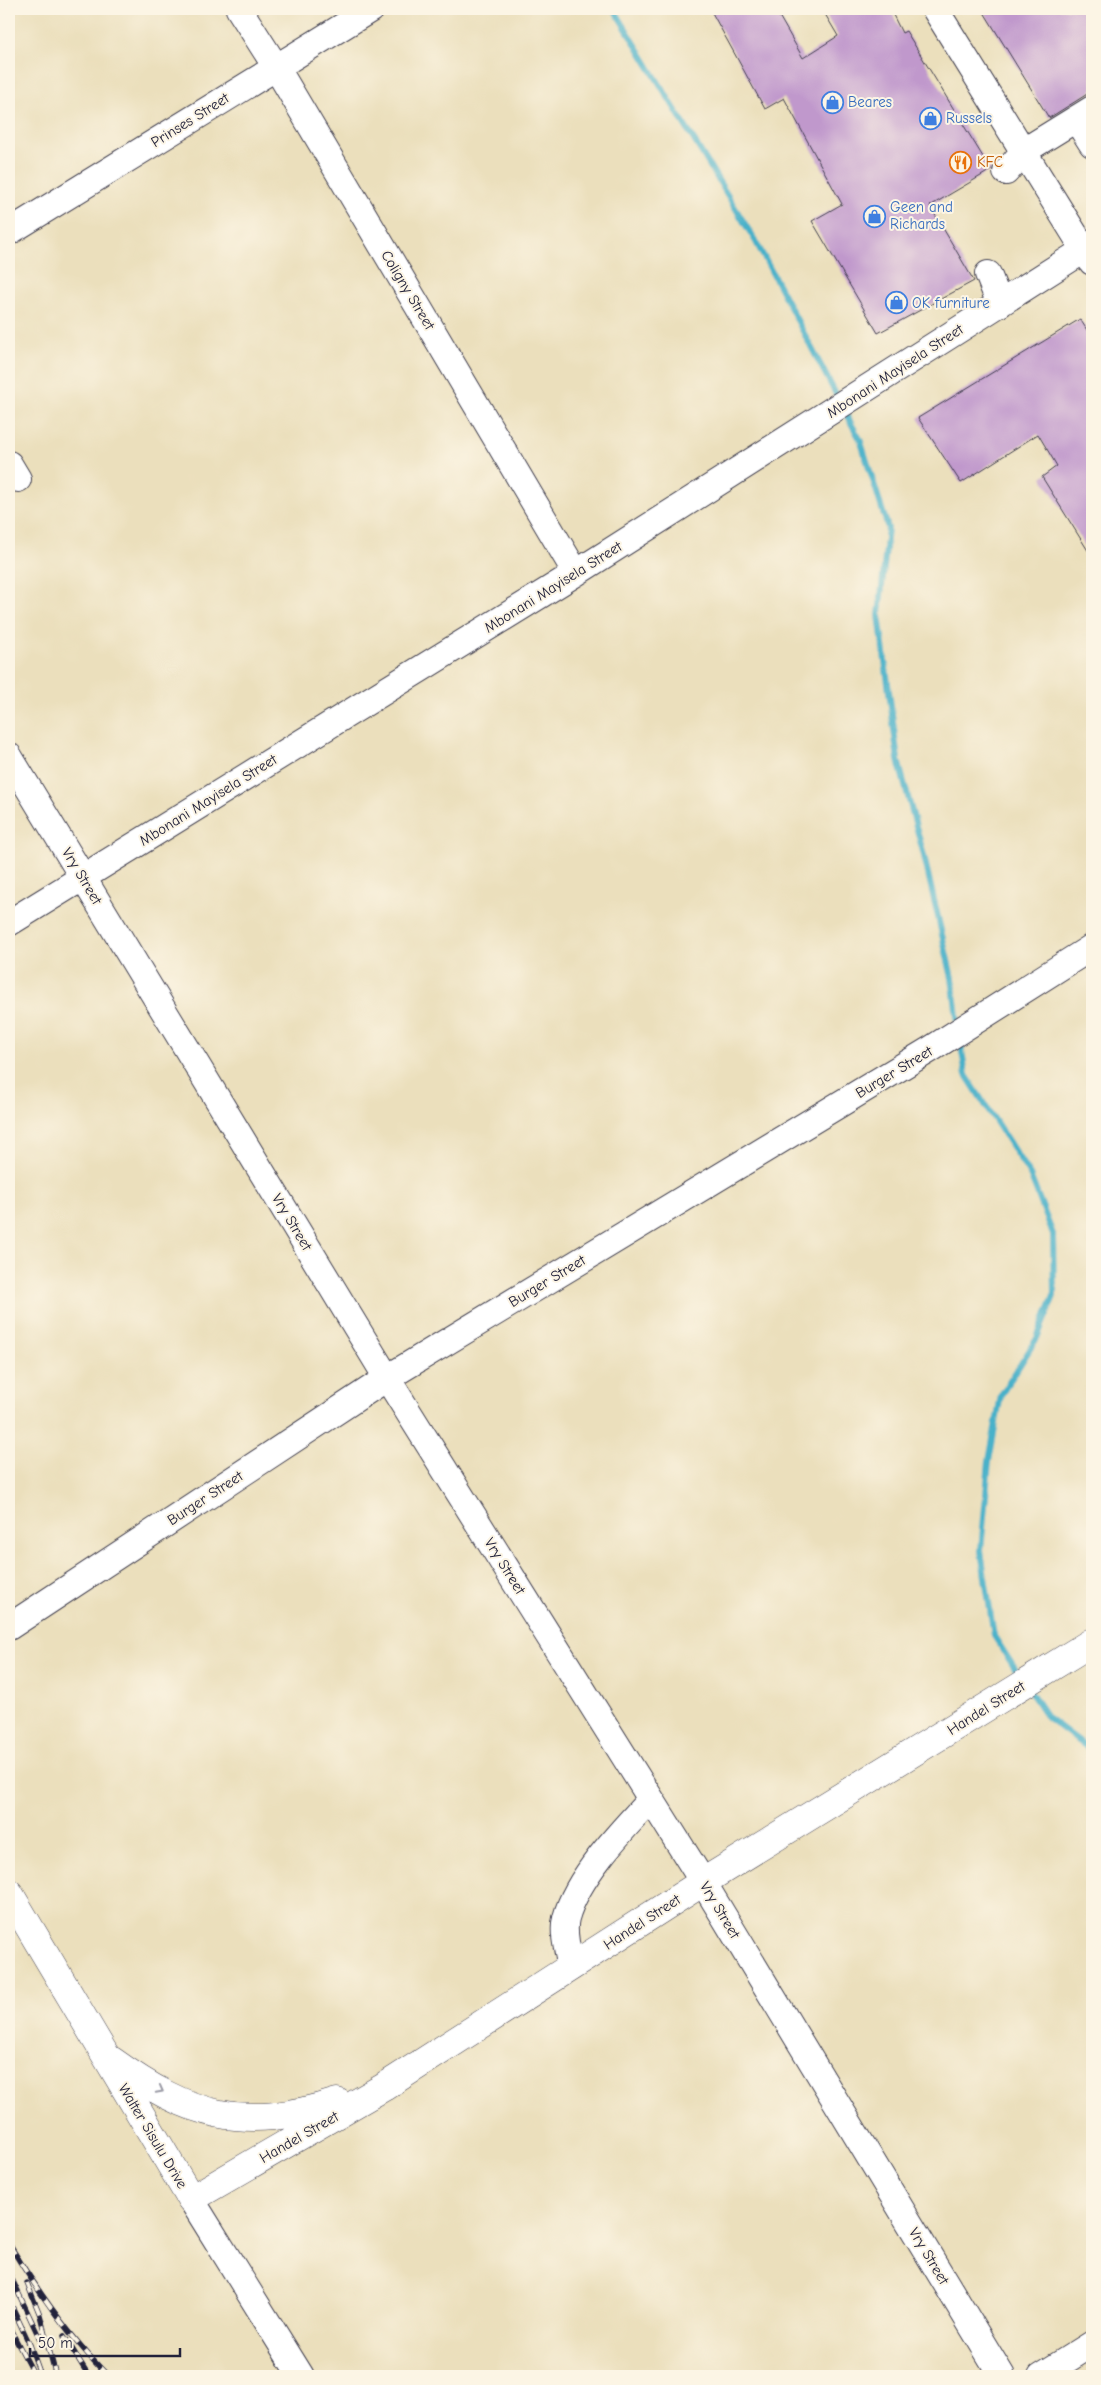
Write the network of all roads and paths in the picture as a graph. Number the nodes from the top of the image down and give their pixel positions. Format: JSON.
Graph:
{"nodes":[{"id":1,"x":239,"y":9,"type":"edge"},
{"id":2,"x":371,"y":9,"type":"edge"},
{"id":3,"x":935,"y":9,"type":"edge"},
{"id":4,"x":276,"y":67,"type":"junction"},
{"id":5,"x":1084,"y":114,"type":"edge"},
{"id":6,"x":1092,"y":144,"type":"edge"},
{"id":7,"x":1024,"y":151,"type":"junction"},
{"id":8,"x":1006,"y":172,"type":"dead end"},
{"id":9,"x":9,"y":232,"type":"edge"},
{"id":10,"x":1090,"y":253,"type":"edge"},
{"id":11,"x":988,"y":274,"type":"dead end"},
{"id":12,"x":1000,"y":304,"type":"junction"},
{"id":13,"x":576,"y":573,"type":"junction"},
{"id":14,"x":9,"y":756,"type":"edge"},
{"id":15,"x":83,"y":877,"type":"junction"},
{"id":16,"x":9,"y":923,"type":"edge"},
{"id":17,"x":1092,"y":947,"type":"edge"},
{"id":18,"x":387,"y":1378,"type":"junction"},
{"id":19,"x":9,"y":1627,"type":"edge"},
{"id":20,"x":1092,"y":1642,"type":"edge"},
{"id":21,"x":651,"y":1799,"type":"junction"},
{"id":22,"x":703,"y":1882,"type":"junction"},
{"id":23,"x":9,"y":1893,"type":"edge"},
{"id":24,"x":571,"y":1967,"type":"junction"},
{"id":25,"x":104,"y":2054,"type":"junction"},
{"id":26,"x":384,"y":2087,"type":"junction"},
{"id":27,"x":191,"y":2199,"type":"junction"},
{"id":28,"x":1092,"y":2344,"type":"edge"},
{"id":29,"x":301,"y":2376,"type":"edge"},
{"id":30,"x":1002,"y":2376,"type":"edge"},
{"id":31,"x":1040,"y":2376,"type":"edge"}],
"edges":[{"from":1,"to":4,"type":"street","name":"Coligny Street"},
{"from":2,"to":4,"type":"street","name":"Prinses Street"},
{"from":3,"to":7,"type":"street"},
{"from":4,"to":9,"type":"street","name":"Prinses Street"},
{"from":4,"to":13,"type":"street","name":"Coligny Street"},
{"from":5,"to":6,"type":"street"},
{"from":5,"to":7,"type":"street"},
{"from":7,"to":8,"type":"street"},
{"from":7,"to":10,"type":"street"},
{"from":10,"to":12,"type":"street","name":"Mbonani Mayisela Street"},
{"from":11,"to":12,"type":"street"},
{"from":12,"to":13,"type":"street","name":"Mbonani Mayisela Street"},
{"from":13,"to":15,"type":"street","name":"Mbonani Mayisela Street"},
{"from":14,"to":15,"type":"street","name":"Vry Street"},
{"from":15,"to":16,"type":"street","name":"Mbonani Mayisela Street"},
{"from":15,"to":18,"type":"street","name":"Vry Street"},
{"from":17,"to":18,"type":"street","name":"Burger Street"},
{"from":18,"to":19,"type":"street","name":"Burger Street"},
{"from":18,"to":21,"type":"street","name":"Vry Street"},
{"from":20,"to":22,"type":"main road","name":"Handel Street"},
{"from":21,"to":22,"type":"street","name":"Vry Street"},
{"from":21,"to":24,"type":"street"},
{"from":22,"to":24,"type":"main road","name":"Handel Street"},
{"from":22,"to":30,"type":"street","name":"Vry Street"},
{"from":23,"to":25,"type":"main road","name":"Walter Sisulu Drive"},
{"from":24,"to":26,"type":"main road","name":"Handel Street"},
{"from":25,"to":26,"type":"main road","one_way":true},
{"from":25,"to":27,"type":"main road","name":"Walter Sisulu Drive"},
{"from":26,"to":27,"type":"main road","name":"Handel Street"},
{"from":27,"to":29,"type":"street","name":"Walter Sisulu Drive"},
{"from":28,"to":31,"type":"street"}]}
